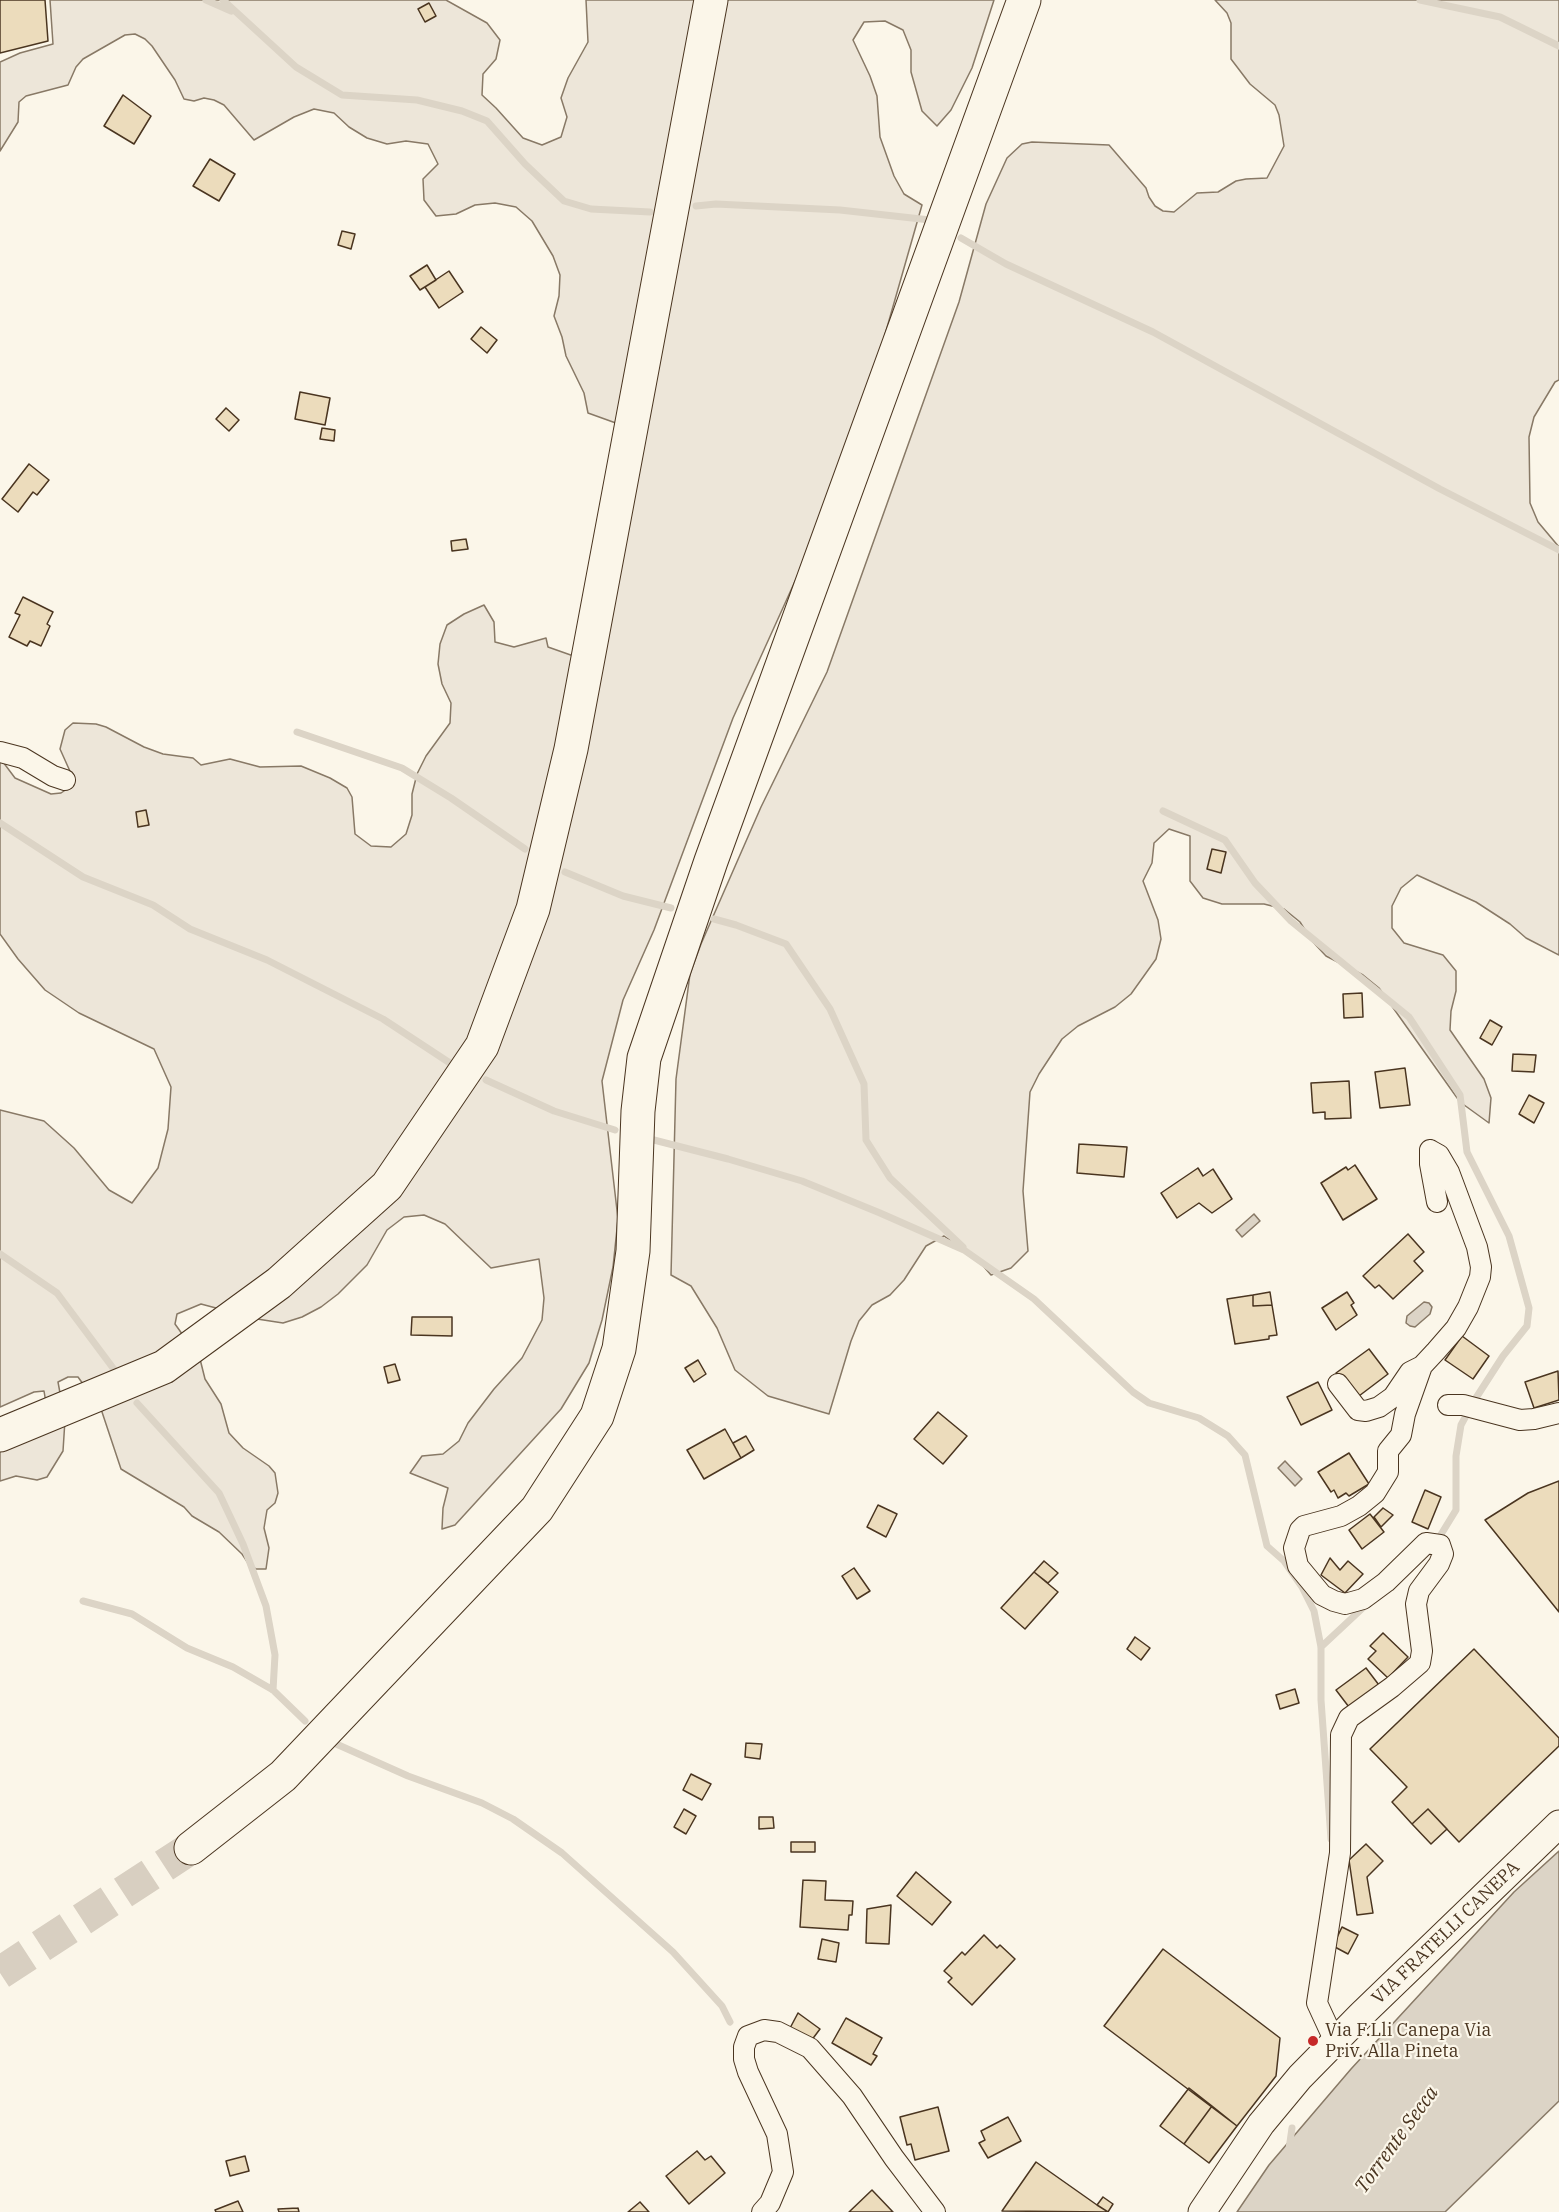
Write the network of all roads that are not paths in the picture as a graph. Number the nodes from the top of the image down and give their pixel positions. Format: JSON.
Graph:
{"nodes":[{"id":1,"x":711,"y":0,"type":"edge"},
{"id":2,"x":1024,"y":0,"type":"edge"},
{"id":3,"x":0,"y":752,"type":"edge"},
{"id":4,"x":64,"y":780,"type":"dead end"},
{"id":5,"x":1437,"y":1202,"type":"dead end"},
{"id":6,"x":1422,"y":1366,"type":"junction"},
{"id":7,"x":1338,"y":1384,"type":"dead end"},
{"id":8,"x":1448,"y":1405,"type":"dead end"},
{"id":9,"x":1559,"y":1413,"type":"edge"},
{"id":10,"x":0,"y":1435,"type":"edge"},
{"id":11,"x":1559,"y":1824,"type":"edge"},
{"id":12,"x":191,"y":1848,"type":"tunnel mouth"},
{"id":13,"x":1335,"y":2042,"type":"junction"},
{"id":14,"x":762,"y":2212,"type":"edge"},
{"id":15,"x":935,"y":2212,"type":"edge"},
{"id":16,"x":1202,"y":2212,"type":"edge"}],
"edges":[{"from":1,"to":10,"type":"highway"},
{"from":2,"to":12,"type":"highway"},
{"from":3,"to":4,"type":"street"},
{"from":5,"to":6,"type":"street"},
{"from":6,"to":7,"type":"street"},
{"from":6,"to":13,"type":"street"},
{"from":8,"to":9,"type":"street"},
{"from":11,"to":13,"type":"main road","name":"VIA FRATELLI CANEPA"},
{"from":13,"to":16,"type":"main road","name":"VIA FRATELLI CANEPA"},
{"from":14,"to":15,"type":"street"}]}
